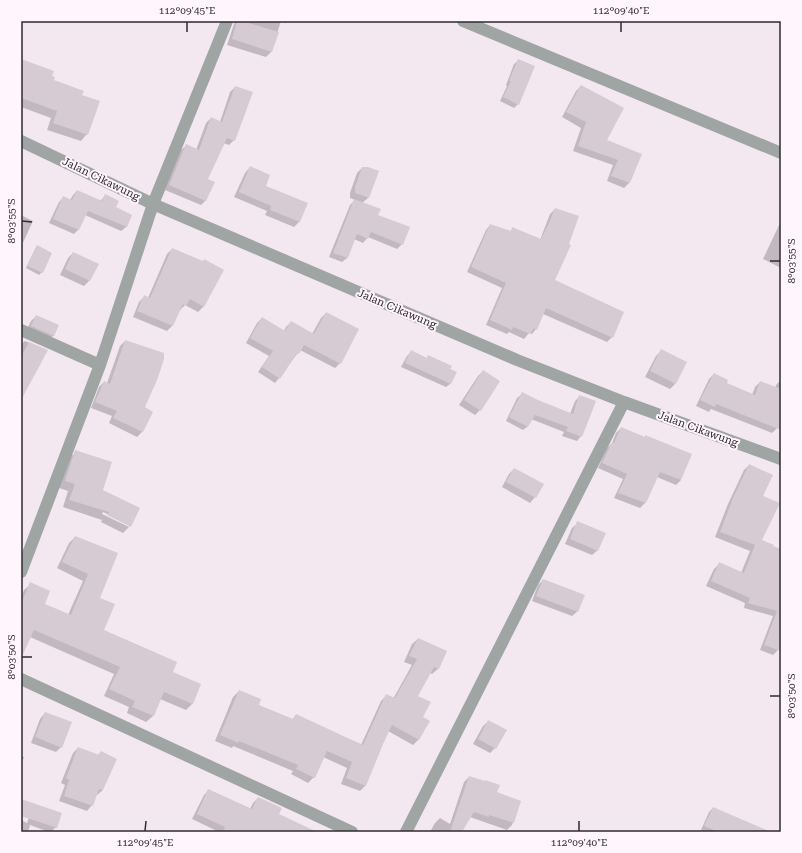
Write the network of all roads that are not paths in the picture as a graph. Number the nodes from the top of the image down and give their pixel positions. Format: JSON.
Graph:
{"nodes":[{"id":1,"x":227,"y":21,"type":"edge"},
{"id":2,"x":462,"y":21,"type":"edge"},
{"id":3,"x":21,"y":141,"type":"edge"},
{"id":4,"x":781,"y":153,"type":"edge"},
{"id":5,"x":153,"y":204,"type":"junction"},
{"id":6,"x":21,"y":330,"type":"edge"},
{"id":7,"x":100,"y":365,"type":"junction"},
{"id":8,"x":624,"y":402,"type":"junction"},
{"id":9,"x":781,"y":459,"type":"edge"},
{"id":10,"x":21,"y":572,"type":"edge"},
{"id":11,"x":21,"y":679,"type":"edge"},
{"id":12,"x":352,"y":832,"type":"edge"},
{"id":13,"x":406,"y":832,"type":"edge"}],
"edges":[{"from":1,"to":5,"type":"street"},
{"from":2,"to":4,"type":"street"},
{"from":3,"to":5,"type":"street","name":"Jalan Cikawung"},
{"from":5,"to":7,"type":"street"},
{"from":5,"to":8,"type":"street","name":"Jalan Cikawung"},
{"from":6,"to":7,"type":"street"},
{"from":7,"to":10,"type":"street"},
{"from":8,"to":9,"type":"street","name":"Jalan Cikawung"},
{"from":8,"to":13,"type":"street"},
{"from":11,"to":12,"type":"street"}]}
